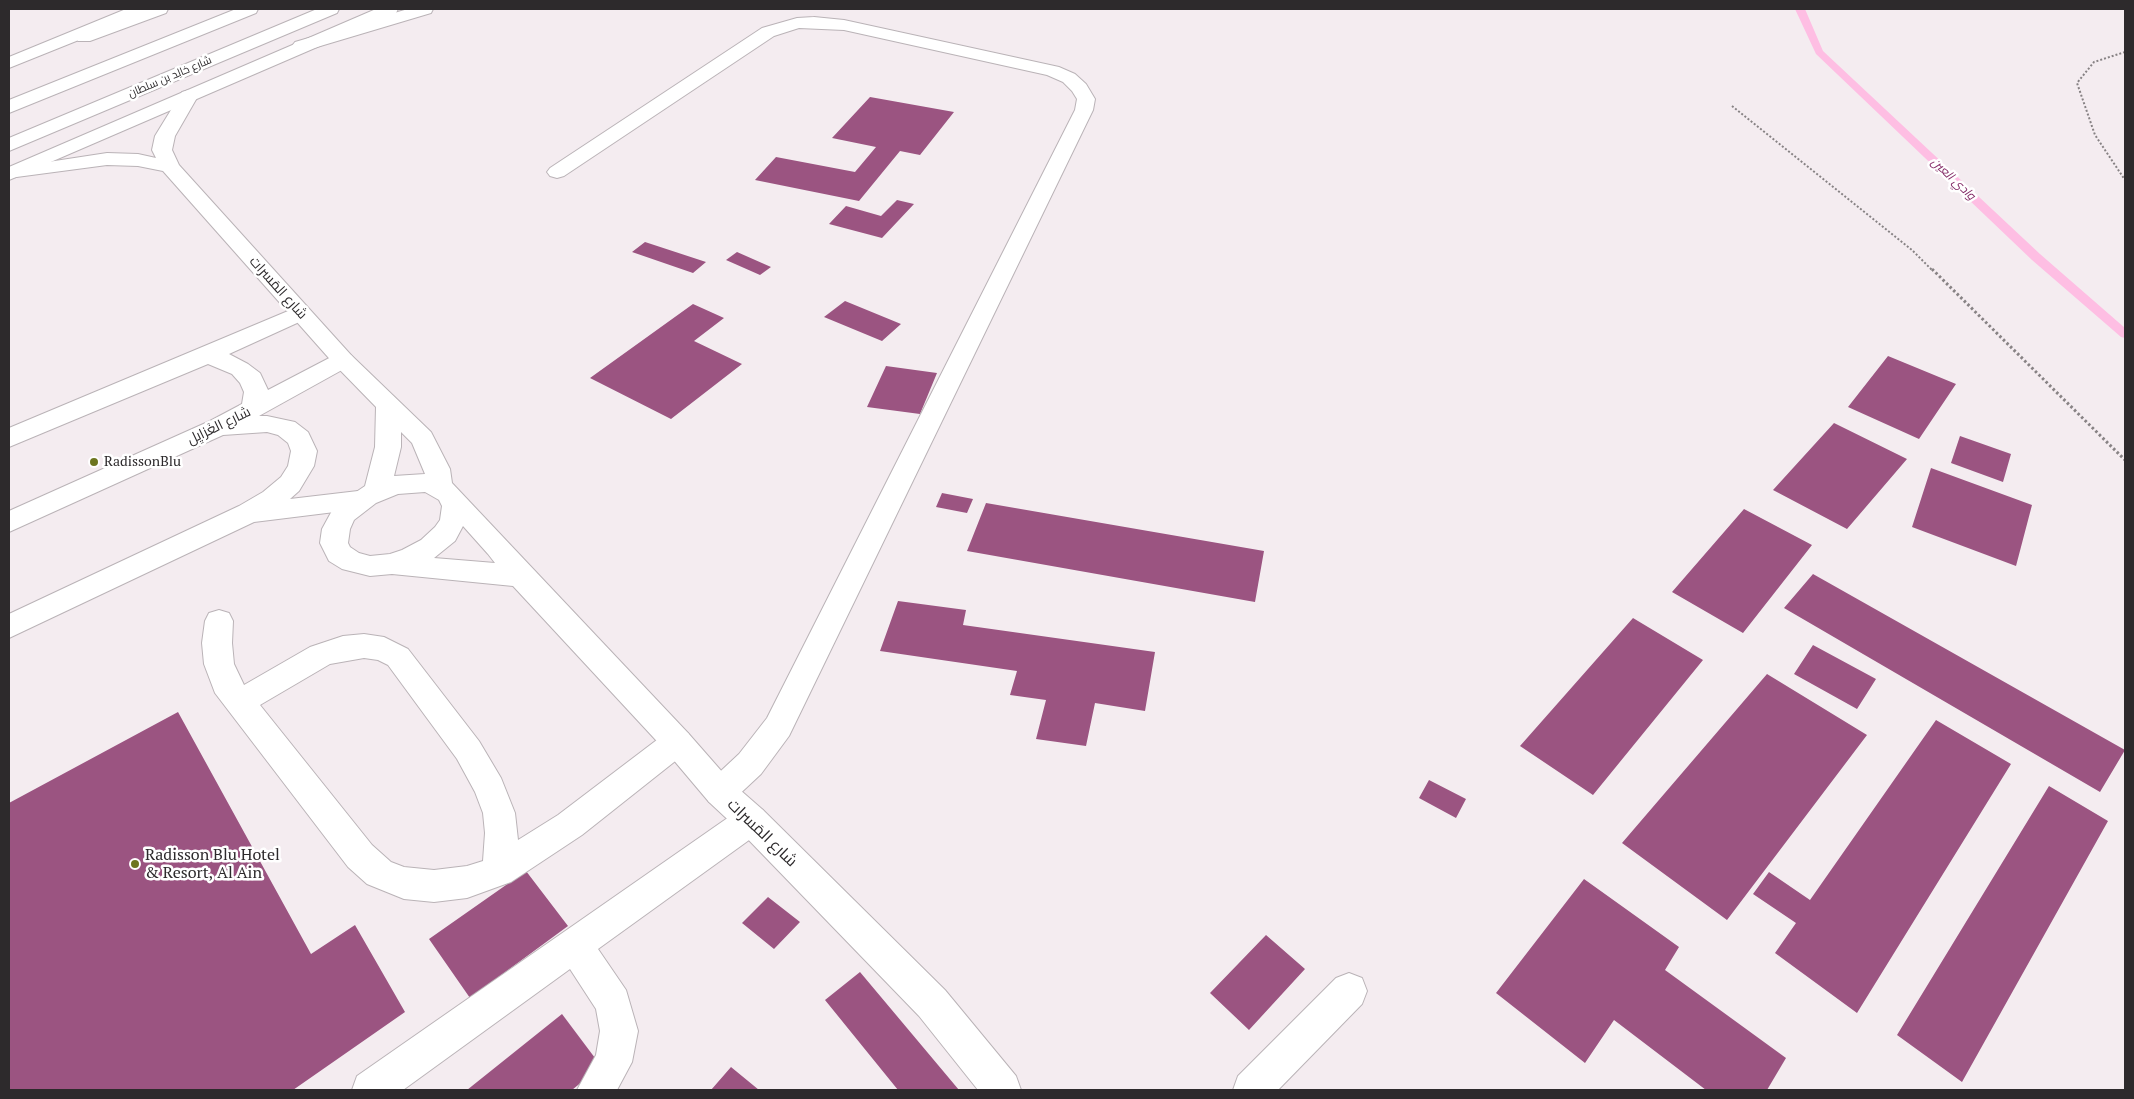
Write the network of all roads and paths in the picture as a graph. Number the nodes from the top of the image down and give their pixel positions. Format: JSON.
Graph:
{"nodes":[{"id":1,"x":140,"y":9,"type":"edge"},
{"id":2,"x":160,"y":9,"type":"edge"},
{"id":3,"x":250,"y":9,"type":"edge"},
{"id":4,"x":331,"y":9,"type":"edge"},
{"id":5,"x":390,"y":9,"type":"edge"},
{"id":6,"x":425,"y":9,"type":"edge"},
{"id":7,"x":301,"y":46,"type":"junction"},
{"id":8,"x":2125,"y":52,"type":"edge"},
{"id":9,"x":9,"y":64,"type":"edge"},
{"id":10,"x":190,"y":96,"type":"junction"},
{"id":11,"x":1732,"y":106,"type":"dead end"},
{"id":12,"x":9,"y":107,"type":"edge"},
{"id":13,"x":9,"y":145,"type":"edge"},
{"id":14,"x":170,"y":167,"type":"junction"},
{"id":15,"x":557,"y":172,"type":"dead end"},
{"id":16,"x":10,"y":173,"type":"edge"},
{"id":17,"x":2125,"y":178,"type":"edge"},
{"id":18,"x":300,"y":313,"type":"junction"},
{"id":19,"x":206,"y":356,"type":"junction"},
{"id":20,"x":343,"y":360,"type":"junction"},
{"id":21,"x":388,"y":406,"type":"junction"},
{"id":22,"x":253,"y":409,"type":"junction"},
{"id":23,"x":219,"y":427,"type":"junction"},
{"id":24,"x":9,"y":438,"type":"edge"},
{"id":25,"x":2125,"y":460,"type":"edge"},
{"id":26,"x":444,"y":491,"type":"junction"},
{"id":27,"x":367,"y":496,"type":"junction"},
{"id":28,"x":248,"y":513,"type":"junction"},
{"id":29,"x":9,"y":522,"type":"edge"},
{"id":30,"x":390,"y":564,"type":"junction"},
{"id":31,"x":521,"y":576,"type":"junction"},
{"id":32,"x":219,"y":621,"type":"dead end"},
{"id":33,"x":9,"y":627,"type":"edge"},
{"id":34,"x":240,"y":702,"type":"junction"},
{"id":35,"x":677,"y":742,"type":"junction"},
{"id":36,"x":720,"y":792,"type":"junction"},
{"id":37,"x":751,"y":820,"type":"junction"},
{"id":38,"x":499,"y":871,"type":"junction"},
{"id":39,"x":575,"y":945,"type":"junction"},
{"id":40,"x":1349,"y":991,"type":"dead end"},
{"id":41,"x":371,"y":1090,"type":"edge"},
{"id":42,"x":596,"y":1090,"type":"edge"},
{"id":43,"x":1002,"y":1090,"type":"edge"},
{"id":44,"x":1252,"y":1090,"type":"edge"}],
"edges":[{"from":1,"to":9,"type":"main road"},
{"from":2,"to":9,"type":"main road"},
{"from":3,"to":12,"type":"main road"},
{"from":4,"to":13,"type":"main road","name":"شارع خالِد بن سلطان"},
{"from":5,"to":7,"type":"main road"},
{"from":6,"to":7,"type":"main road"},
{"from":7,"to":10,"type":"main road"},
{"from":8,"to":17,"type":"path"},
{"from":10,"to":14,"type":"main road","name":"شارع المَسرات"},
{"from":10,"to":16,"type":"main road"},
{"from":11,"to":25,"type":"path"},
{"from":14,"to":16,"type":"main road"},
{"from":14,"to":18,"type":"main road","name":"شارع المَسرات"},
{"from":15,"to":36,"type":"main road"},
{"from":18,"to":19,"type":"main road"},
{"from":18,"to":20,"type":"main road","name":"شارع المَسرات"},
{"from":19,"to":22,"type":"main road"},
{"from":19,"to":24,"type":"main road"},
{"from":20,"to":21,"type":"main road","name":"شارع المَسرات"},
{"from":20,"to":22,"type":"main road","name":"شارع الغَزايِل"},
{"from":21,"to":26,"type":"main road","name":"شارع المَسرات"},
{"from":21,"to":27,"type":"main road"},
{"from":22,"to":23,"type":"main road","name":"شارع الغَزايِل"},
{"from":23,"to":28,"type":"main road"},
{"from":23,"to":29,"type":"main road","name":"شارع الغَزايِل"},
{"from":26,"to":27,"type":"main road"},
{"from":26,"to":30,"type":"main road"},
{"from":26,"to":31,"type":"main road","name":"شارع المَسرات"},
{"from":27,"to":28,"type":"main road"},
{"from":27,"to":30,"type":"main road"},
{"from":28,"to":33,"type":"main road"},
{"from":30,"to":31,"type":"main road"},
{"from":31,"to":35,"type":"main road","name":"شارع المَسرات"},
{"from":32,"to":34,"type":"main road"},
{"from":34,"to":38,"type":"main road"},
{"from":34,"to":38,"type":"main road"},
{"from":35,"to":36,"type":"main road","name":"شارع المَسرات"},
{"from":35,"to":38,"type":"main road"},
{"from":36,"to":37,"type":"main road","name":"شارع المَسرات"},
{"from":37,"to":39,"type":"main road"},
{"from":37,"to":43,"type":"main road","name":"شارع المَسرات"},
{"from":39,"to":41,"type":"main road"},
{"from":39,"to":42,"type":"main road"},
{"from":40,"to":44,"type":"main road"}]}
